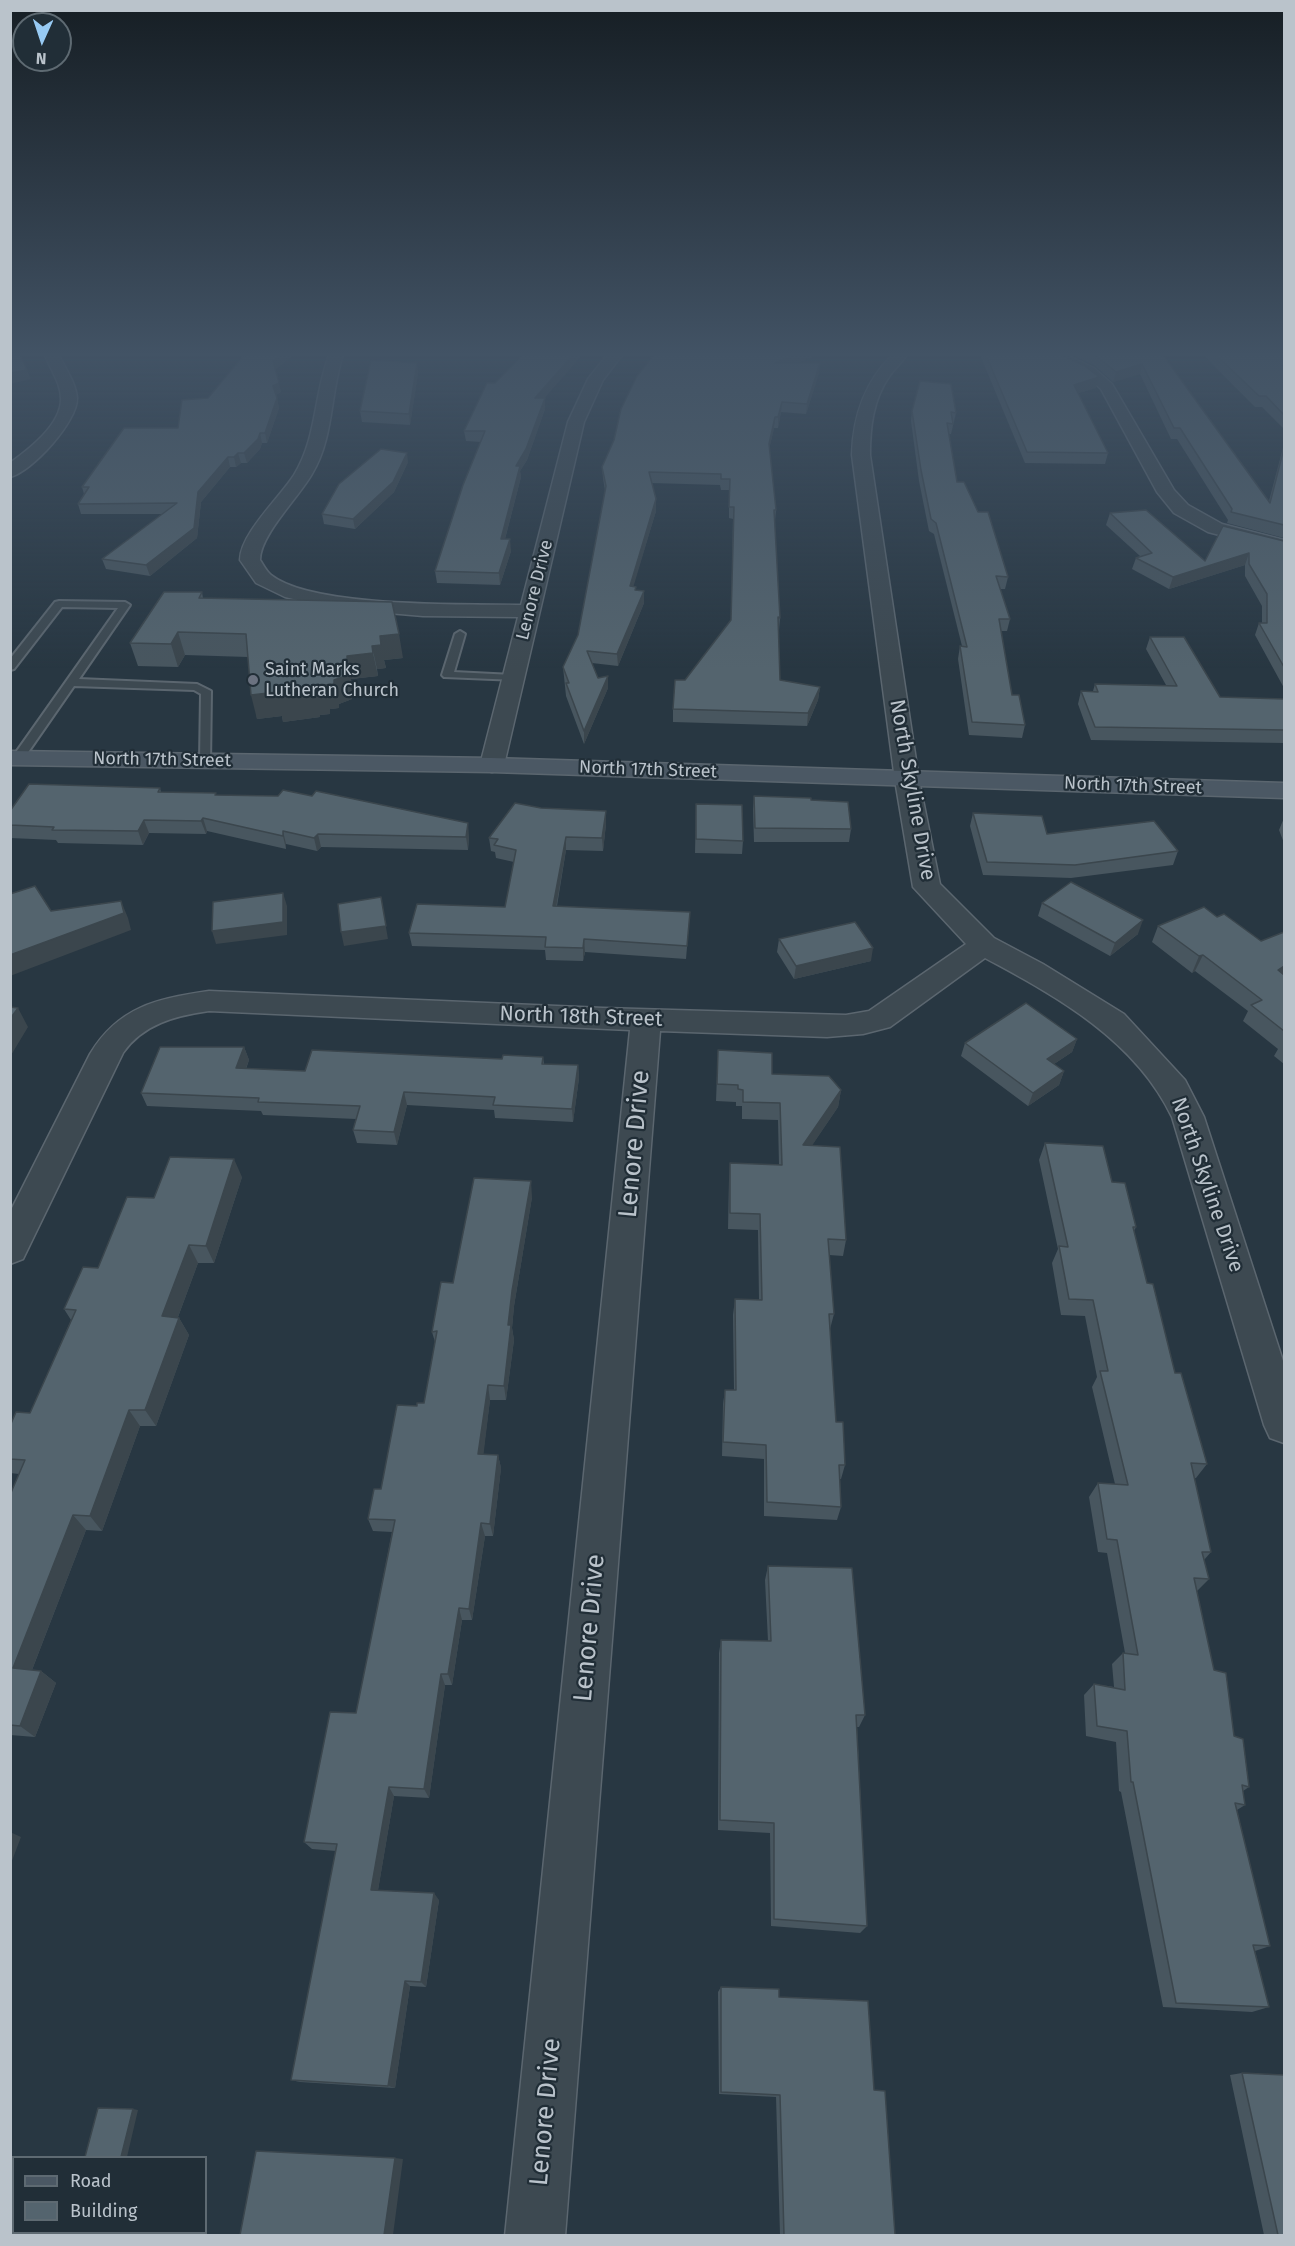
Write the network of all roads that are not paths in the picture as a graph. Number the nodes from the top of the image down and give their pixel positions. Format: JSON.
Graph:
{"nodes":[{"id":1,"x":24,"y":460,"type":"edge"},
{"id":2,"x":309,"y":460,"type":"edge"},
{"id":3,"x":567,"y":460,"type":"edge"},
{"id":4,"x":863,"y":460,"type":"edge"},
{"id":5,"x":1148,"y":460,"type":"edge"},
{"id":6,"x":10,"y":472,"type":"edge"},
{"id":7,"x":1284,"y":546,"type":"edge"},
{"id":8,"x":530,"y":611,"type":"junction"},
{"id":9,"x":460,"y":634,"type":"dead end"},
{"id":10,"x":10,"y":667,"type":"edge"},
{"id":11,"x":513,"y":678,"type":"junction"},
{"id":12,"x":71,"y":682,"type":"junction"},
{"id":13,"x":14,"y":758,"type":"edge"},
{"id":14,"x":206,"y":761,"type":"junction"},
{"id":15,"x":492,"y":765,"type":"junction"},
{"id":16,"x":908,"y":780,"type":"junction"},
{"id":17,"x":1284,"y":790,"type":"edge"},
{"id":18,"x":984,"y":945,"type":"junction"},
{"id":19,"x":646,"y":1021,"type":"junction"},
{"id":20,"x":10,"y":1249,"type":"edge"},
{"id":21,"x":1284,"y":1425,"type":"edge"},
{"id":22,"x":535,"y":2235,"type":"edge"}],
"edges":[{"from":1,"to":6,"type":"street"},
{"from":2,"to":8,"type":"street"},
{"from":3,"to":8,"type":"street","name":"Lenore Drive"},
{"from":4,"to":16,"type":"street","name":"North Skyline Drive"},
{"from":5,"to":7,"type":"street"},
{"from":8,"to":11,"type":"street","name":"Lenore Drive"},
{"from":9,"to":11,"type":"lane"},
{"from":10,"to":12,"type":"lane"},
{"from":11,"to":15,"type":"street","name":"Lenore Drive"},
{"from":12,"to":13,"type":"lane"},
{"from":12,"to":14,"type":"lane"},
{"from":13,"to":14,"type":"street","name":"North 17th Street"},
{"from":14,"to":15,"type":"street","name":"North 17th Street"},
{"from":15,"to":16,"type":"street","name":"North 17th Street"},
{"from":16,"to":17,"type":"street","name":"North 17th Street"},
{"from":16,"to":18,"type":"street","name":"North Skyline Drive"},
{"from":18,"to":19,"type":"street","name":"North 18th Street"},
{"from":18,"to":21,"type":"street","name":"North Skyline Drive"},
{"from":19,"to":20,"type":"street","name":"North 18th Street"},
{"from":19,"to":22,"type":"street","name":"Lenore Drive"}]}
